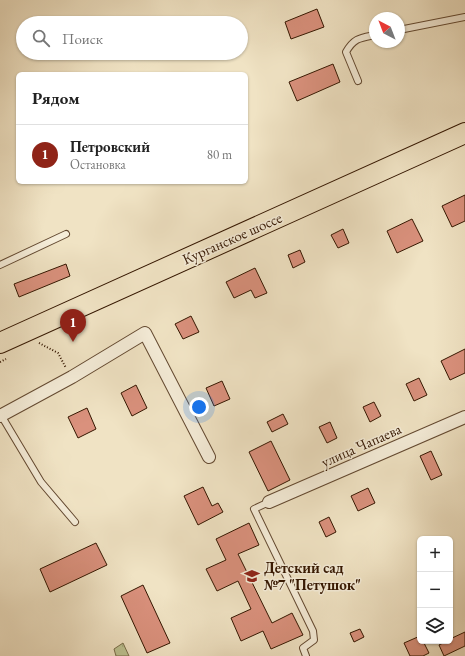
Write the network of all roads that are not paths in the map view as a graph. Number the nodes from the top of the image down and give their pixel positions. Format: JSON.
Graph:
{"nodes":[{"id":1,"x":465,"y":17,"type":"edge"},
{"id":2,"x":405,"y":29,"type":"edge"},
{"id":3,"x":369,"y":36,"type":"edge"},
{"id":4,"x":358,"y":81,"type":"dead end"},
{"id":5,"x":465,"y":134,"type":"edge"},
{"id":6,"x":66,"y":234,"type":"dead end"},
{"id":7,"x":0,"y":265,"type":"edge"},
{"id":8,"x":3,"y":351,"type":"edge"},
{"id":9,"x":0,"y":416,"type":"edge"},
{"id":10,"x":465,"y":417,"type":"edge"},
{"id":11,"x":209,"y":457,"type":"dead end"},
{"id":12,"x":269,"y":502,"type":"joint"},
{"id":13,"x":75,"y":522,"type":"dead end"},
{"id":14,"x":306,"y":656,"type":"edge"}],
"edges":[{"from":1,"to":2,"type":"lane"},
{"from":3,"to":4,"type":"lane"},
{"from":5,"to":8,"type":"main road","name":"Курганское шоссе"},
{"from":6,"to":7,"type":"lane"},
{"from":9,"to":11,"type":"street"},
{"from":9,"to":13,"type":"lane"},
{"from":10,"to":12,"type":"street","name":"улица Чапаева"},
{"from":12,"to":14,"type":"lane"}]}
